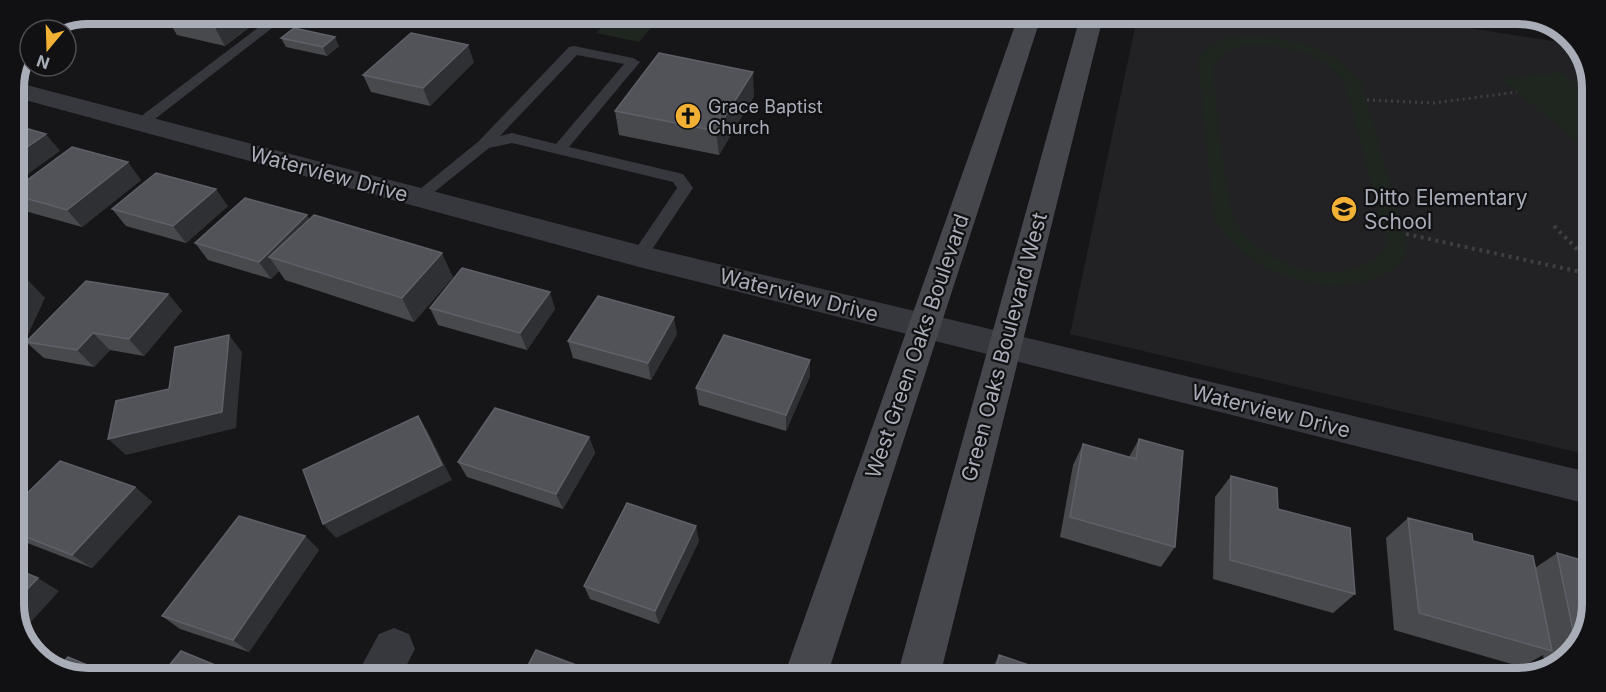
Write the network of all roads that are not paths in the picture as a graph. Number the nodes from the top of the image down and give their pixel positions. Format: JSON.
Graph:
{"nodes":[{"id":1,"x":271,"y":24,"type":"edge"},
{"id":2,"x":1028,"y":24,"type":"edge"},
{"id":3,"x":1090,"y":24,"type":"edge"},
{"id":4,"x":24,"y":93,"type":"edge"},
{"id":5,"x":141,"y":123,"type":"junction"},
{"id":6,"x":484,"y":144,"type":"junction"},
{"id":7,"x":560,"y":149,"type":"junction"},
{"id":8,"x":417,"y":198,"type":"junction"},
{"id":9,"x":639,"y":256,"type":"junction"},
{"id":10,"x":923,"y":325,"type":"junction"},
{"id":11,"x":1004,"y":346,"type":"junction"},
{"id":12,"x":1582,"y":488,"type":"edge"},
{"id":13,"x":808,"y":668,"type":"edge"},
{"id":14,"x":920,"y":668,"type":"edge"}],
"edges":[{"from":1,"to":5,"type":"lane"},
{"from":2,"to":10,"type":"main road","name":"West Green Oaks Boulevard"},
{"from":3,"to":11,"type":"main road","name":"Green Oaks Boulevard West"},
{"from":4,"to":5,"type":"street","name":"Waterview Drive"},
{"from":5,"to":8,"type":"street","name":"Waterview Drive"},
{"from":6,"to":7,"type":"lane"},
{"from":6,"to":7,"type":"lane"},
{"from":6,"to":8,"type":"lane"},
{"from":7,"to":9,"type":"lane"},
{"from":8,"to":9,"type":"street","name":"Waterview Drive"},
{"from":9,"to":10,"type":"street","name":"Waterview Drive"},
{"from":10,"to":11,"type":"street","name":"Waterview Drive"},
{"from":10,"to":13,"type":"main road","name":"West Green Oaks Boulevard"},
{"from":11,"to":12,"type":"street","name":"Waterview Drive"},
{"from":11,"to":14,"type":"main road","name":"Green Oaks Boulevard West"}]}
